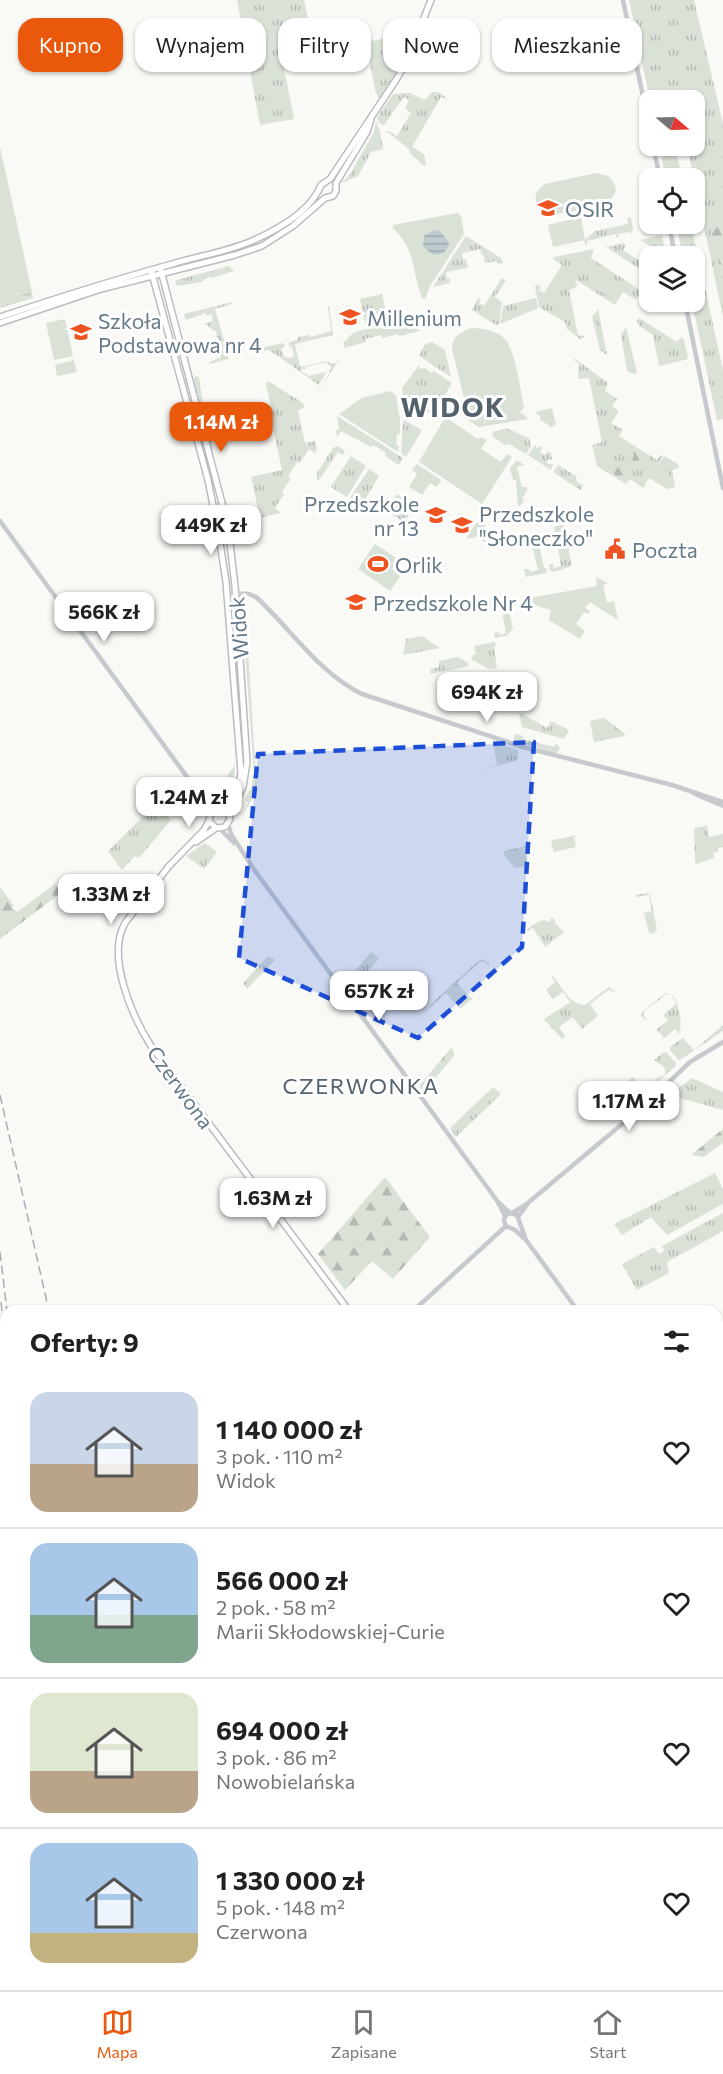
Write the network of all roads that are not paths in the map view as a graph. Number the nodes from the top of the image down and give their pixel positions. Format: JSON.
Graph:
{"nodes":[{"id":1,"x":431,"y":0,"type":"edge"},
{"id":2,"x":623,"y":0,"type":"edge"},
{"id":3,"x":642,"y":90,"type":"edge"},
{"id":4,"x":372,"y":115,"type":"junction"},
{"id":5,"x":327,"y":182,"type":"junction"},
{"id":6,"x":335,"y":187,"type":"junction"},
{"id":7,"x":320,"y":191,"type":"junction"},
{"id":8,"x":326,"y":198,"type":"junction"},
{"id":9,"x":160,"y":267,"type":"junction"},
{"id":10,"x":152,"y":273,"type":"junction"},
{"id":11,"x":163,"y":274,"type":"junction"},
{"id":12,"x":687,"y":312,"type":"edge"},
{"id":13,"x":0,"y":317,"type":"edge"},
{"id":14,"x":0,"y":323,"type":"edge"},
{"id":15,"x":723,"y":488,"type":"edge"},
{"id":16,"x":0,"y":521,"type":"edge"},
{"id":17,"x":227,"y":593,"type":"junction"},
{"id":18,"x":235,"y":593,"type":"junction"},
{"id":19,"x":685,"y":790,"type":"junction"},
{"id":20,"x":723,"y":796,"type":"edge"},
{"id":21,"x":716,"y":799,"type":"junction"},
{"id":22,"x":723,"y":804,"type":"edge"},
{"id":23,"x":222,"y":807,"type":"junction"},
{"id":24,"x":213,"y":809,"type":"junction"},
{"id":25,"x":229,"y":813,"type":"junction"},
{"id":26,"x":209,"y":821,"type":"junction"},
{"id":27,"x":228,"y":824,"type":"junction"},
{"id":28,"x":218,"y":828,"type":"junction"},
{"id":29,"x":187,"y":847,"type":"junction"},
{"id":30,"x":240,"y":849,"type":"junction"},
{"id":31,"x":723,"y":1042,"type":"edge"},
{"id":32,"x":498,"y":1202,"type":"junction"},
{"id":33,"x":529,"y":1202,"type":"junction"},
{"id":34,"x":511,"y":1213,"type":"junction"},
{"id":35,"x":505,"y":1216,"type":"junction"},
{"id":36,"x":518,"y":1220,"type":"junction"},
{"id":37,"x":509,"y":1227,"type":"junction"},
{"id":38,"x":526,"y":1240,"type":"junction"},
{"id":39,"x":344,"y":1305,"type":"edge"},
{"id":40,"x":420,"y":1305,"type":"edge"},
{"id":41,"x":574,"y":1305,"type":"edge"}],
"edges":[{"from":1,"to":4,"type":"main road"},
{"from":2,"to":3,"type":"street"},
{"from":4,"to":5,"type":"main road"},
{"from":4,"to":6,"type":"main road"},
{"from":5,"to":6,"type":"main road"},
{"from":5,"to":7,"type":"main road"},
{"from":6,"to":8,"type":"main road"},
{"from":7,"to":8,"type":"main road"},
{"from":7,"to":9,"type":"main road"},
{"from":8,"to":11,"type":"main road"},
{"from":9,"to":10,"type":"main road"},
{"from":9,"to":11,"type":"main road","name":"Widok"},
{"from":10,"to":11,"type":"main road"},
{"from":10,"to":13,"type":"main road"},
{"from":10,"to":14,"type":"main road"},
{"from":10,"to":17,"type":"main road","name":"Widok"},
{"from":11,"to":18,"type":"main road","name":"Widok"},
{"from":12,"to":15,"type":"street"},
{"from":16,"to":24,"type":"street"},
{"from":17,"to":18,"type":"street"},
{"from":17,"to":23,"type":"main road","name":"Widok"},
{"from":18,"to":19,"type":"street"},
{"from":18,"to":25,"type":"main road","name":"Widok"},
{"from":19,"to":21,"type":"street"},
{"from":19,"to":22,"type":"street"},
{"from":20,"to":21,"type":"street"},
{"from":21,"to":22,"type":"street"},
{"from":23,"to":24,"type":"main road"},
{"from":23,"to":25,"type":"main road"},
{"from":24,"to":26,"type":"main road"},
{"from":25,"to":27,"type":"main road"},
{"from":26,"to":28,"type":"main road"},
{"from":26,"to":29,"type":"main road","name":"Czerwona"},
{"from":27,"to":28,"type":"main road"},
{"from":27,"to":30,"type":"street"},
{"from":28,"to":29,"type":"main road","name":"Czerwona"},
{"from":28,"to":30,"type":"street"},
{"from":29,"to":39,"type":"main road","name":"Czerwona"},
{"from":30,"to":32,"type":"street"},
{"from":31,"to":33,"type":"street"},
{"from":32,"to":34,"type":"street"},
{"from":32,"to":35,"type":"street"},
{"from":33,"to":34,"type":"street"},
{"from":33,"to":36,"type":"street"},
{"from":34,"to":35,"type":"street"},
{"from":34,"to":36,"type":"street"},
{"from":35,"to":37,"type":"street"},
{"from":36,"to":37,"type":"street"},
{"from":36,"to":38,"type":"street"},
{"from":37,"to":38,"type":"street"},
{"from":37,"to":40,"type":"street"},
{"from":38,"to":41,"type":"street"}]}
